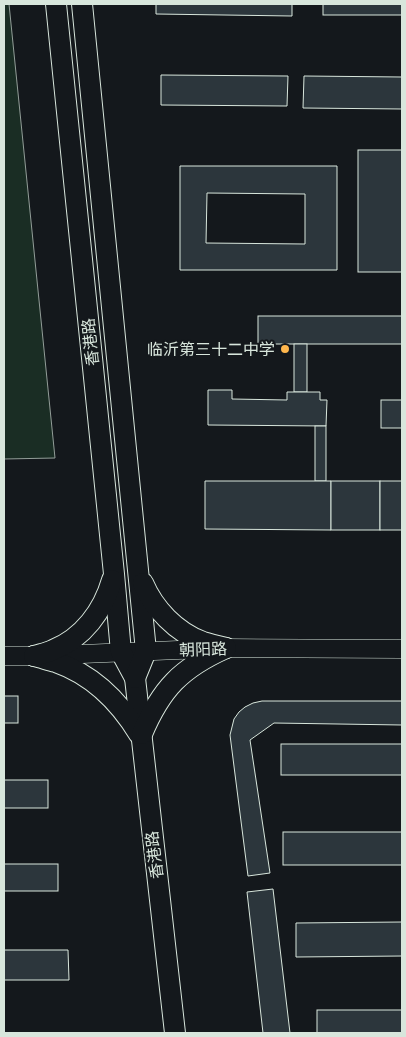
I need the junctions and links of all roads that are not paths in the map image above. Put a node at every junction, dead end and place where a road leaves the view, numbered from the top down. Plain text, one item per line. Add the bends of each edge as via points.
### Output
1 (56, 4) edge
2 (82, 4) edge
3 (138, 571) junction
4 (114, 574) junction
5 (226, 648) junction
6 (402, 649) edge
7 (120, 652) junction
8 (146, 652) junction
9 (4, 656) edge
10 (34, 656) junction
11 (135, 678) junction
12 (141, 736) junction
13 (175, 1033) edge

1 - 4 main road, 香港路
2 - 3 main road, 香港路
3 - 5 main road via 147,594 180,630 202,642
3 - 8 main road, 香港路
4 - 7 main road, 香港路
4 - 10 main road via 99,611 87,627 53,650
5 - 6 street, 朝阳路
5 - 8 street, 朝阳路
5 - 12 main road via 206,656 173,681 160,698
7 - 8 street, 朝阳路
7 - 10 street, 朝阳路
7 - 11 main road, 香港路
8 - 11 main road, 香港路
9 - 10 street, 朝阳路
10 - 12 main road via 56,662 96,684 124,710
11 - 12 main road, 香港路
12 - 13 main road, 香港路

